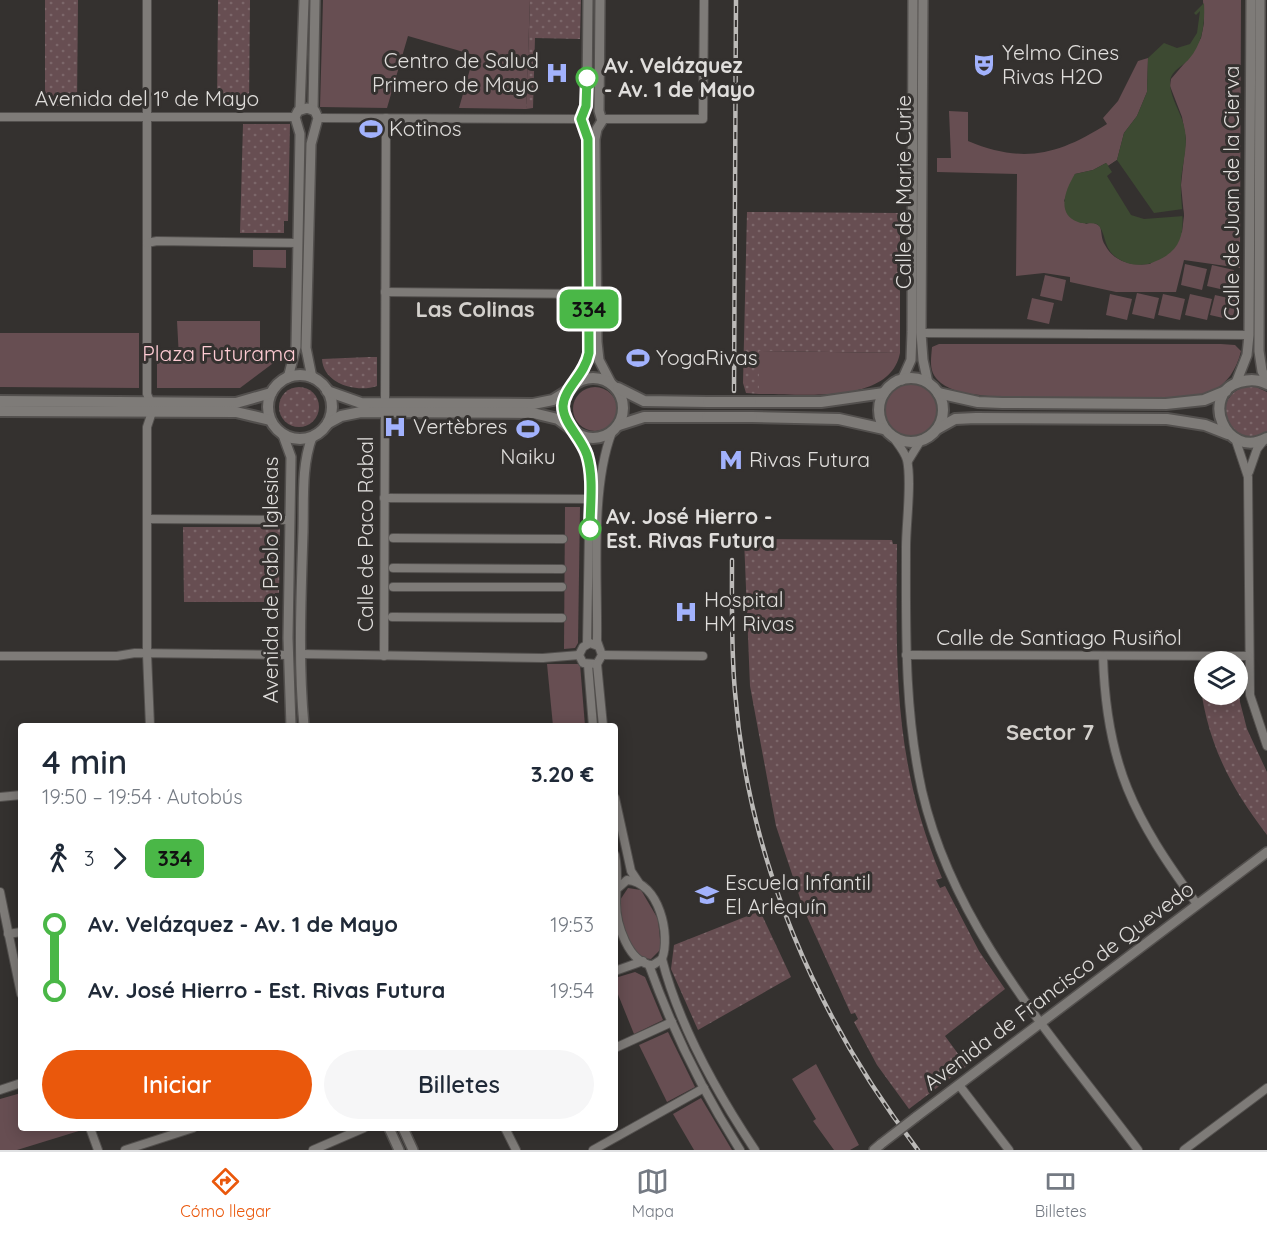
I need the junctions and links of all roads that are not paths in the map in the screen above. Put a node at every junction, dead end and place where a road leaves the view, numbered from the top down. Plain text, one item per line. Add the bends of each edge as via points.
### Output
1 (147, 0) edge
2 (304, 0) edge
3 (315, 0) edge
4 (588, 0) edge
5 (600, 0) edge
6 (704, 0) edge
7 (913, 0) edge
8 (923, 0) edge
9 (1251, 0) edge
10 (1260, 0) edge
11 (298, 113) junction
12 (316, 114) junction
13 (583, 114) junction
14 (601, 115) junction
15 (0, 117) edge
16 (146, 117) junction
17 (386, 118) junction
18 (299, 128) junction
19 (314, 128) junction
20 (586, 129) junction
21 (597, 129) junction
22 (147, 243) junction
23 (298, 243) junction
24 (385, 292) junction
25 (589, 294) junction
26 (921, 333) junction
27 (1259, 335) edge
28 (288, 378) junction
29 (312, 378) junction
30 (902, 380) junction
31 (1267, 382) edge
32 (928, 383) junction
33 (1236, 383) junction
34 (613, 385) junction
35 (573, 386) junction
36 (327, 391) junction
37 (1226, 391) junction
38 (271, 393) junction
39 (884, 393) junction
40 (938, 393) junction
41 (0, 402) edge
42 (152, 407) junction
43 (385, 408) junction
44 (0, 411) edge
45 (270, 420) junction
46 (328, 423) junction
47 (615, 429) junction
48 (884, 429) junction
49 (937, 429) junction
50 (574, 431) junction
51 (283, 435) junction
52 (1232, 436) junction
53 (312, 437) junction
54 (893, 437) junction
55 (1266, 439) edge
56 (921, 441) junction
57 (908, 462) junction
58 (1248, 477) junction
59 (384, 498) junction
60 (590, 499) junction
61 (147, 519) junction
62 (290, 520) junction
63 (393, 538) dead end
64 (562, 539) dead end
65 (393, 568) dead end
66 (562, 568) dead end
67 (393, 587) dead end
68 (562, 587) dead end
69 (392, 617) dead end
70 (562, 618) dead end
71 (587, 644) junction
72 (598, 646) junction
73 (1248, 651) edge
74 (147, 654) junction
75 (301, 654) junction
76 (288, 655) junction
77 (579, 655) junction
78 (602, 655) junction
79 (906, 655) junction
80 (0, 656) edge
81 (384, 656) junction
82 (703, 656) dead end
83 (1103, 656) junction
84 (1194, 656) edge
85 (1248, 656) edge
86 (597, 664) junction
87 (588, 665) junction
88 (150, 723) edge
89 (291, 723) edge
90 (304, 723) edge
91 (593, 723) edge
92 (603, 723) edge
93 (1267, 746) edge
94 (18, 795) edge
95 (0, 797) edge
96 (618, 812) edge
97 (1267, 852) edge
98 (640, 884) junction
99 (618, 891) edge
100 (0, 892) edge
101 (1197, 904) junction
102 (618, 912) edge
103 (18, 932) edge
104 (8, 934) junction
105 (662, 959) junction
106 (646, 963) junction
107 (618, 969) edge
108 (18, 980) edge
109 (672, 1022) junction
110 (1042, 1023) junction
111 (618, 1047) edge
112 (18, 1084) edge
113 (959, 1085) junction
114 (704, 1088) junction
115 (1267, 1088) edge
116 (0, 1090) edge
117 (91, 1131) edge
118 (184, 1131) edge
119 (357, 1131) edge
120 (390, 1131) edge
121 (404, 1131) edge
122 (506, 1131) edge
123 (878, 1147) edge
124 (98, 1150) edge
125 (125, 1150) edge
126 (313, 1150) edge
127 (399, 1150) edge
128 (413, 1150) edge
129 (516, 1150) edge
130 (593, 1150) edge
131 (740, 1150) edge
132 (755, 1150) edge
133 (1009, 1150) edge
134 (1138, 1150) edge
135 (1184, 1150) edge

1 - 16 street
2 - 11 street
3 - 12 street
4 - 13 street
5 - 14 street
6 - 14 street via 703,119
7 - 30 street, Calle de Marie Curie via 912,344 909,368
8 - 26 street, Calle de Marie Curie
9 - 27 street, Calle de Juan de la Cierva
10 - 27 street, Calle de Juan de la Cierva
11 - 12 street
11 - 16 street, Avenida del 1º de Mayo
11 - 18 street
12 - 17 street
12 - 19 street
13 - 14 street via 594,109
13 - 17 street
13 - 20 street
14 - 21 street
15 - 16 street, Avenida del 1º de Mayo
16 - 22 street
17 - 24 street, Calle de Paco Rabal
18 - 19 street
18 - 23 street
19 - 29 street via 306,348
20 - 21 street
20 - 25 street
21 - 34 street via 597,342 599,360
22 - 23 street
22 - 42 street via 147,394
23 - 28 street via 296,347
24 - 25 street
24 - 43 street, Calle de Paco Rabal
25 - 35 street via 589,353
26 - 27 street
26 - 32 street, Calle de Marie Curie
27 - 31 street, Calle de Juan de la Cierva via 1260,360
27 - 33 street, Calle de Juan de la Cierva
28 - 29 main road
28 - 38 main road
29 - 36 main road
30 - 32 main road via 914,378
30 - 39 main road
31 - 33 main road via 1251,379
32 - 40 main road
33 - 37 main road
34 - 35 main road via 594,378
34 - 39 main road, bridge via 644,401 821,402
34 - 47 main road via 624,405
35 - 43 main road via 553,400 533,404
35 - 50 main road via 563,409
36 - 43 main road
36 - 46 main road via 332,407
37 - 40 main road via 1204,400 1166,404 1002,404
37 - 52 main road via 1219,410 1222,425
38 - 42 main road via 236,403
38 - 45 main road
39 - 48 main road via 879,411
40 - 49 main road via 943,413
41 - 42 main road
42 - 44 main road
42 - 45 main road via 236,412
42 - 61 street via 147,427
43 - 46 main road via 341,416
43 - 50 main road via 536,413 558,419
43 - 59 street, Calle de Paco Rabal
45 - 51 main road
46 - 53 main road
47 - 48 main road, bridge via 644,417 839,419
47 - 50 main road via 591,438
47 - 72 street via 600,470
48 - 54 main road
49 - 52 main road via 955,419 976,418 1167,419 1206,425
49 - 56 main road
50 - 60 street via 590,471
51 - 53 main road
51 - 62 street, Avenida de Pablo Iglesias via 291,457
52 - 55 main road via 1248,443
52 - 58 street
53 - 75 street, Avenida de Pablo Iglesias via 305,459
54 - 56 main road
54 - 57 street
55 - 58 street via 1251,462
56 - 57 street
57 - 79 street
58 - 73 street
59 - 60 street
59 - 81 street, Calle de Paco Rabal
60 - 71 street
61 - 62 street
61 - 74 street
62 - 76 street, Avenida de Pablo Iglesias
63 - 64 street
65 - 66 street
67 - 68 street
69 - 70 street
71 - 72 street
71 - 77 street
72 - 78 street
74 - 76 street
74 - 80 street
74 - 88 street
75 - 81 street
75 - 90 street, Avenida de Pablo Iglesias
76 - 89 street, Avenida de Pablo Iglesias
77 - 81 street
77 - 87 street
78 - 82 street
78 - 86 street
79 - 83 street, Calle de Santiago Rusiñol
79 - 110 street via 914,754 940,847 969,914
83 - 84 street, Calle de Santiago Rusiñol
83 - 101 street via 1106,716 1124,782 1141,822
85 - 93 street via 1250,695
86 - 87 street
86 - 92 street
87 - 91 street
94 - 95 street
96 - 98 street via 631,871
97 - 101 street, Avenida de Francisco de Quevedo
98 - 99 street via 627,880
98 - 105 street via 661,917 666,942
100 - 104 street
101 - 110 street, Avenida de Francisco de Quevedo
102 - 106 street via 630,949
103 - 104 street
104 - 108 street
105 - 106 street
105 - 132 street via 697,1047
106 - 107 street
106 - 109 street
109 - 111 street
109 - 114 street
110 - 113 street, Avenida de Francisco de Quevedo
110 - 134 street
112 - 116 street
113 - 123 street, Avenida de Francisco de Quevedo, bridge
113 - 133 street
114 - 130 street
114 - 131 street
115 - 135 street
117 - 124 street
118 - 125 street
119 - 126 street
120 - 127 street
121 - 128 street
122 - 129 street

